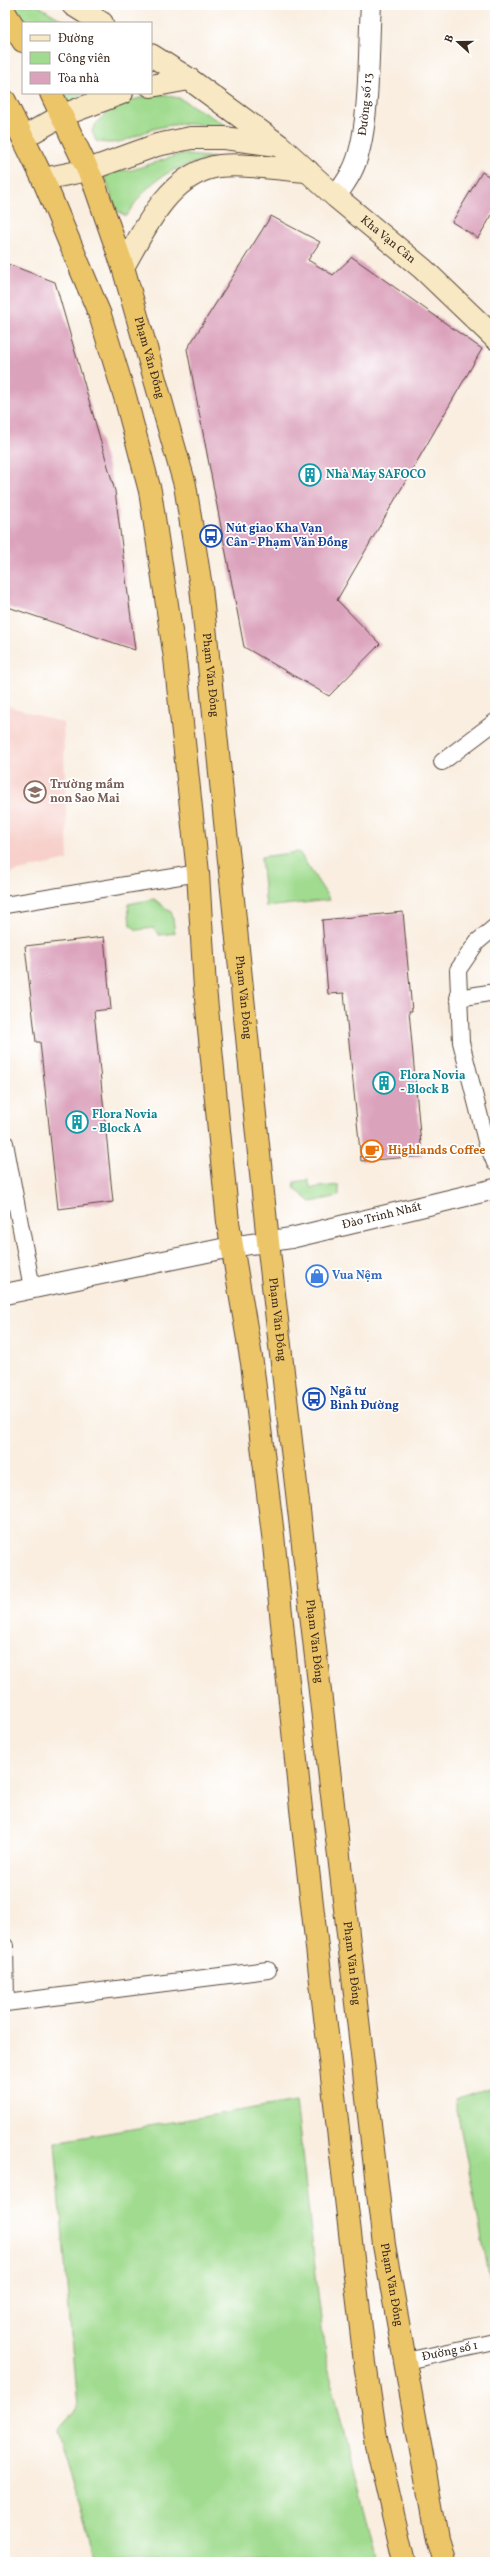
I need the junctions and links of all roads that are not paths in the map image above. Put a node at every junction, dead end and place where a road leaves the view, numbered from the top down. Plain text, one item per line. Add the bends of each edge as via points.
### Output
1 (73, 5) edge
2 (371, 5) edge
3 (5, 13) edge
4 (100, 22) edge
5 (22, 39) edge
6 (152, 56) edge
7 (189, 79) junction
8 (152, 86) edge
9 (52, 94) edge
10 (119, 94) edge
11 (5, 101) edge
12 (63, 115) junction
13 (24, 137) junction
14 (279, 145) junction
15 (88, 170) junction
16 (308, 171) junction
17 (43, 179) junction
18 (336, 197) junction
19 (123, 267) junction
20 (495, 338) edge
21 (495, 722) edge
22 (442, 762) dead end
23 (198, 873) junction
24 (5, 905) edge
25 (495, 927) edge
26 (495, 992) edge
27 (458, 998) junction
28 (5, 1143) edge
29 (495, 1163) edge
30 (495, 1189) edge
31 (268, 1242) junction
32 (231, 1247) junction
33 (32, 1288) junction
34 (5, 1294) edge
35 (5, 1946) edge
36 (268, 1970) dead end
37 (495, 2342) edge
38 (406, 2361) junction
39 (404, 2562) edge
40 (444, 2562) edge

1 - 4 main road
2 - 18 street, Đường số 13 via 360,148 352,171
3 - 5 highway
6 - 7 main road, Kha Vạn Cân
7 - 8 main road
7 - 14 main road, Kha Vạn Cân
9 - 12 highway, Phạm Văn Đồng
10 - 12 main road
11 - 13 highway
12 - 13 main road
12 - 15 highway, Phạm Văn Đồng
13 - 17 highway
14 - 15 main road via 224,138 191,138 157,145
14 - 16 main road, Kha Vạn Cân
15 - 17 main road
15 - 19 highway, Phạm Văn Đồng
16 - 18 main road, Kha Vạn Cân
16 - 19 main road via 225,167 210,168 186,179 157,210
17 - 23 highway via 100,315 150,491 176,658
18 - 20 main road, Kha Vạn Cân via 423,269
19 - 31 highway, Phạm Văn Đồng via 185,485 201,587
21 - 22 street
23 - 24 street
23 - 32 highway via 205,988
25 - 27 street via 477,942 458,970
26 - 27 street
27 - 29 street via 461,1042 486,1141
28 - 33 street
30 - 31 street, Đào Trinh Nhất
31 - 32 street, Đào Trinh Nhất
31 - 38 highway, Phạm Văn Đồng via 384,2246
32 - 33 street
32 - 39 highway via 252,1363 273,1535 300,1809 365,2363 378,2445
33 - 34 street
35 - 36 street via 6,2003
37 - 38 street, Đường số 1
38 - 40 highway, Phạm Văn Đồng

